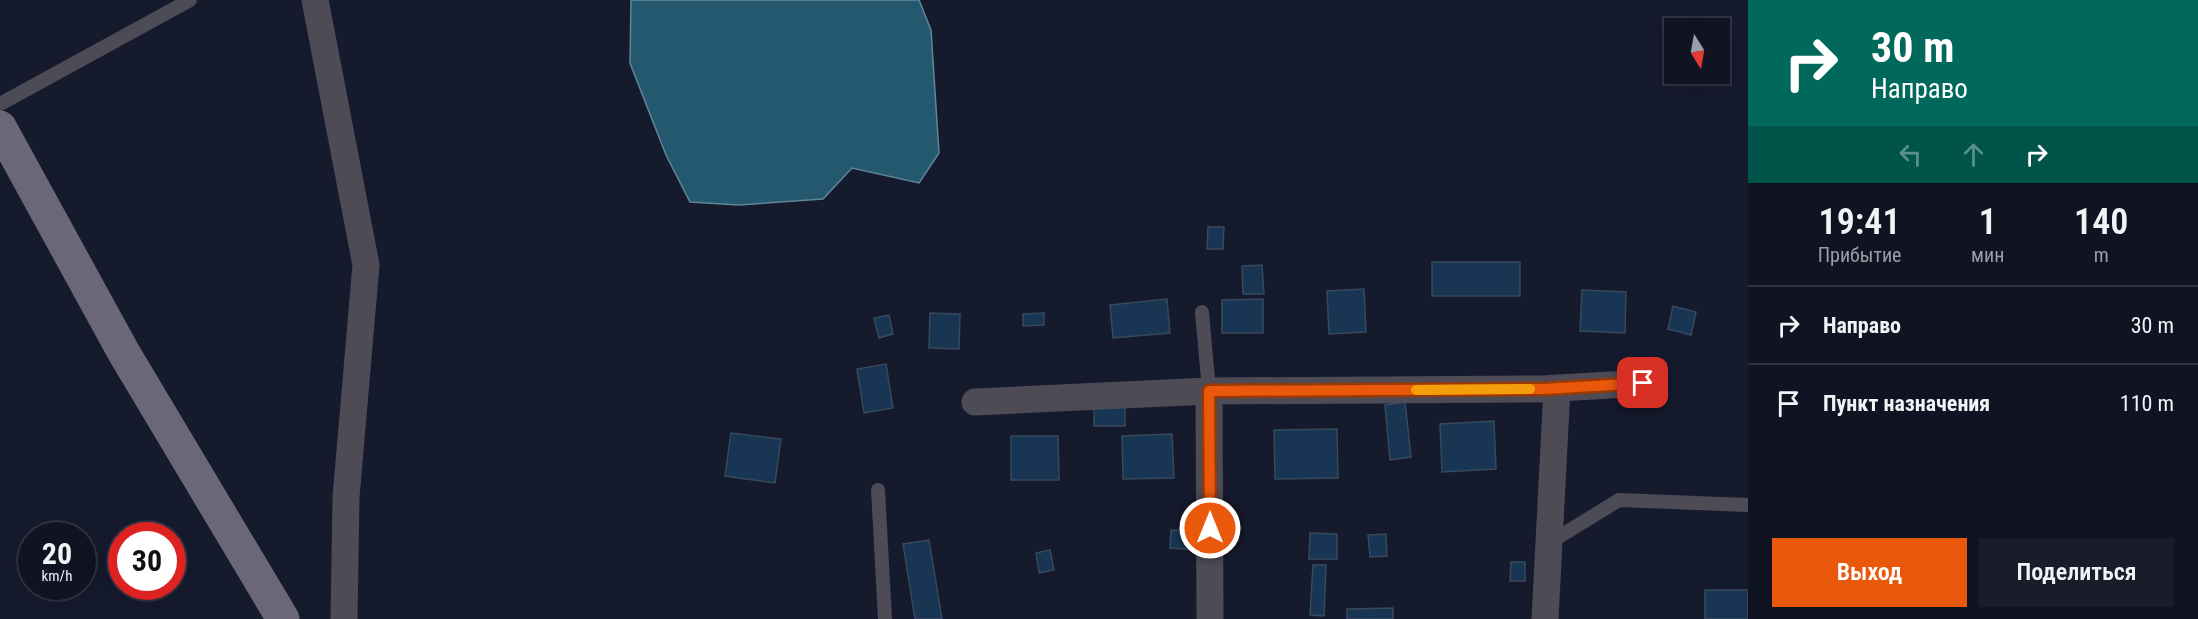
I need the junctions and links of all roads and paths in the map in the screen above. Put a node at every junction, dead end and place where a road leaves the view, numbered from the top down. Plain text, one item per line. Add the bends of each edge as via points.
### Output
1 (190, 0) edge
2 (315, 0) edge
3 (0, 104) edge
4 (0, 127) edge
5 (1202, 312) dead end
6 (1643, 383) dead end
7 (1557, 388) junction
8 (1209, 391) junction
9 (975, 402) dead end
10 (878, 490) dead end
11 (1748, 506) edge
12 (1549, 543) junction
13 (283, 619) edge
14 (344, 619) edge
15 (885, 619) edge
16 (1210, 619) edge
17 (1545, 619) edge

1 - 3 lane
2 - 14 street via 366,265 346,497
4 - 13 street via 124,353
5 - 8 lane
6 - 7 street
7 - 8 street
7 - 12 street
8 - 9 street
8 - 16 street
10 - 15 lane
11 - 12 lane via 1619,500
12 - 17 street

